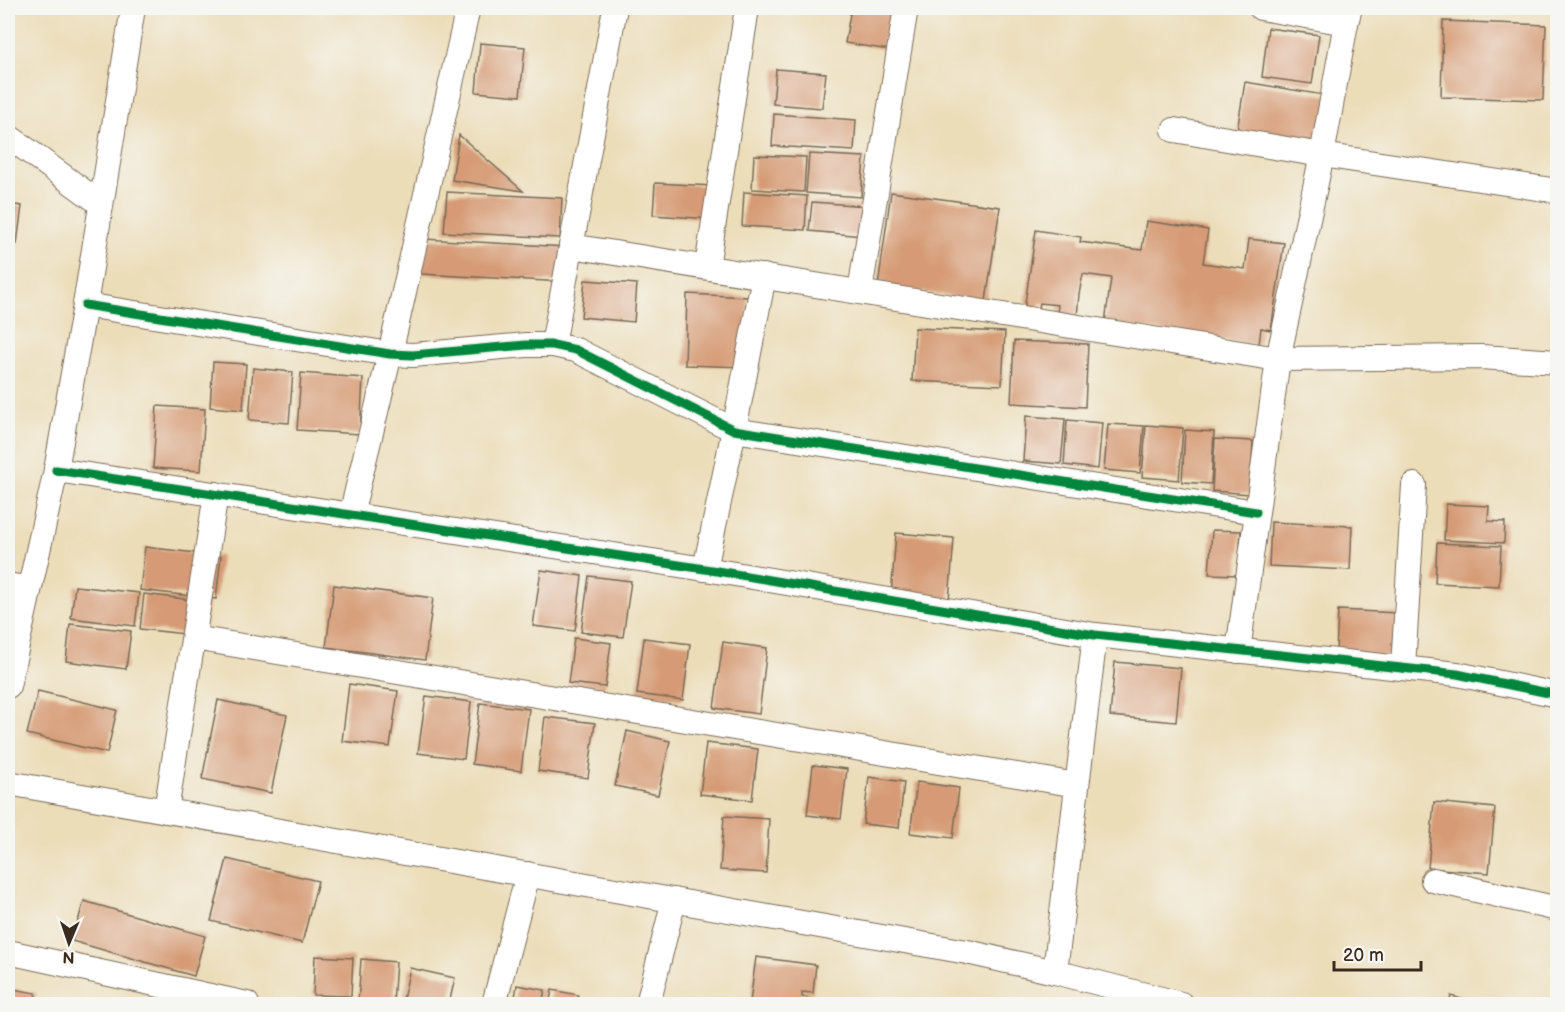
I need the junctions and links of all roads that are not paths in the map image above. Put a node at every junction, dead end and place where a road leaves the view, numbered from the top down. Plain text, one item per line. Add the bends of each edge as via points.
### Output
1 (134, 8) edge
2 (468, 8) edge
3 (615, 8) edge
4 (747, 8) edge
5 (906, 8) edge
6 (1261, 8) edge
7 (1348, 15) edge
8 (1174, 130) dead end
9 (8, 136) edge
10 (1322, 155) junction
11 (1557, 191) edge
12 (101, 204) junction
13 (571, 246) junction
14 (707, 267) junction
15 (764, 276) junction
16 (860, 291) junction
17 (85, 305) junction
18 (553, 345) junction
19 (390, 354) junction
20 (1278, 358) junction
21 (1557, 362) edge
22 (734, 430) junction
23 (56, 470) junction
24 (1414, 485) dead end
25 (216, 494) junction
26 (1256, 512) junction
27 (351, 515) junction
28 (705, 569) junction
29 (18, 587) edge
30 (1095, 635) junction
31 (194, 638) junction
32 (1238, 651) junction
33 (1403, 668) junction
34 (8, 686) edge
35 (1557, 695) edge
36 (8, 783) edge
37 (1077, 785) junction
38 (165, 811) junction
39 (528, 874) junction
40 (1433, 879) dead end
41 (674, 900) junction
42 (1557, 909) edge
43 (8, 952) edge
44 (1055, 972) junction
45 (1177, 1004) edge
46 (247, 1005) edge
47 (494, 1005) edge
48 (648, 1005) edge

1 - 12 street
2 - 19 street
3 - 13 street
4 - 14 street
5 - 16 street
6 - 7 street
7 - 10 street
8 - 10 street
9 - 12 street
10 - 11 street
10 - 20 street
12 - 17 street
13 - 14 street
13 - 18 street
14 - 15 street
15 - 16 street
15 - 22 street
16 - 20 street
17 - 19 street
17 - 23 street
18 - 19 street
18 - 22 street via 576,350
19 - 27 street
20 - 21 street via 1481,357
20 - 26 street
22 - 26 street
22 - 28 street
23 - 25 street
23 - 29 street
24 - 33 street
25 - 27 street
25 - 31 street
26 - 32 street
27 - 28 street
28 - 30 street
29 - 34 street
30 - 32 street
30 - 37 street
31 - 37 street
31 - 38 street
32 - 33 street
33 - 35 street via 1457,674
36 - 38 street
37 - 44 street
38 - 39 street
39 - 41 street
39 - 47 street
40 - 42 street
41 - 44 street via 967,952
41 - 48 street
43 - 46 street
44 - 45 street

